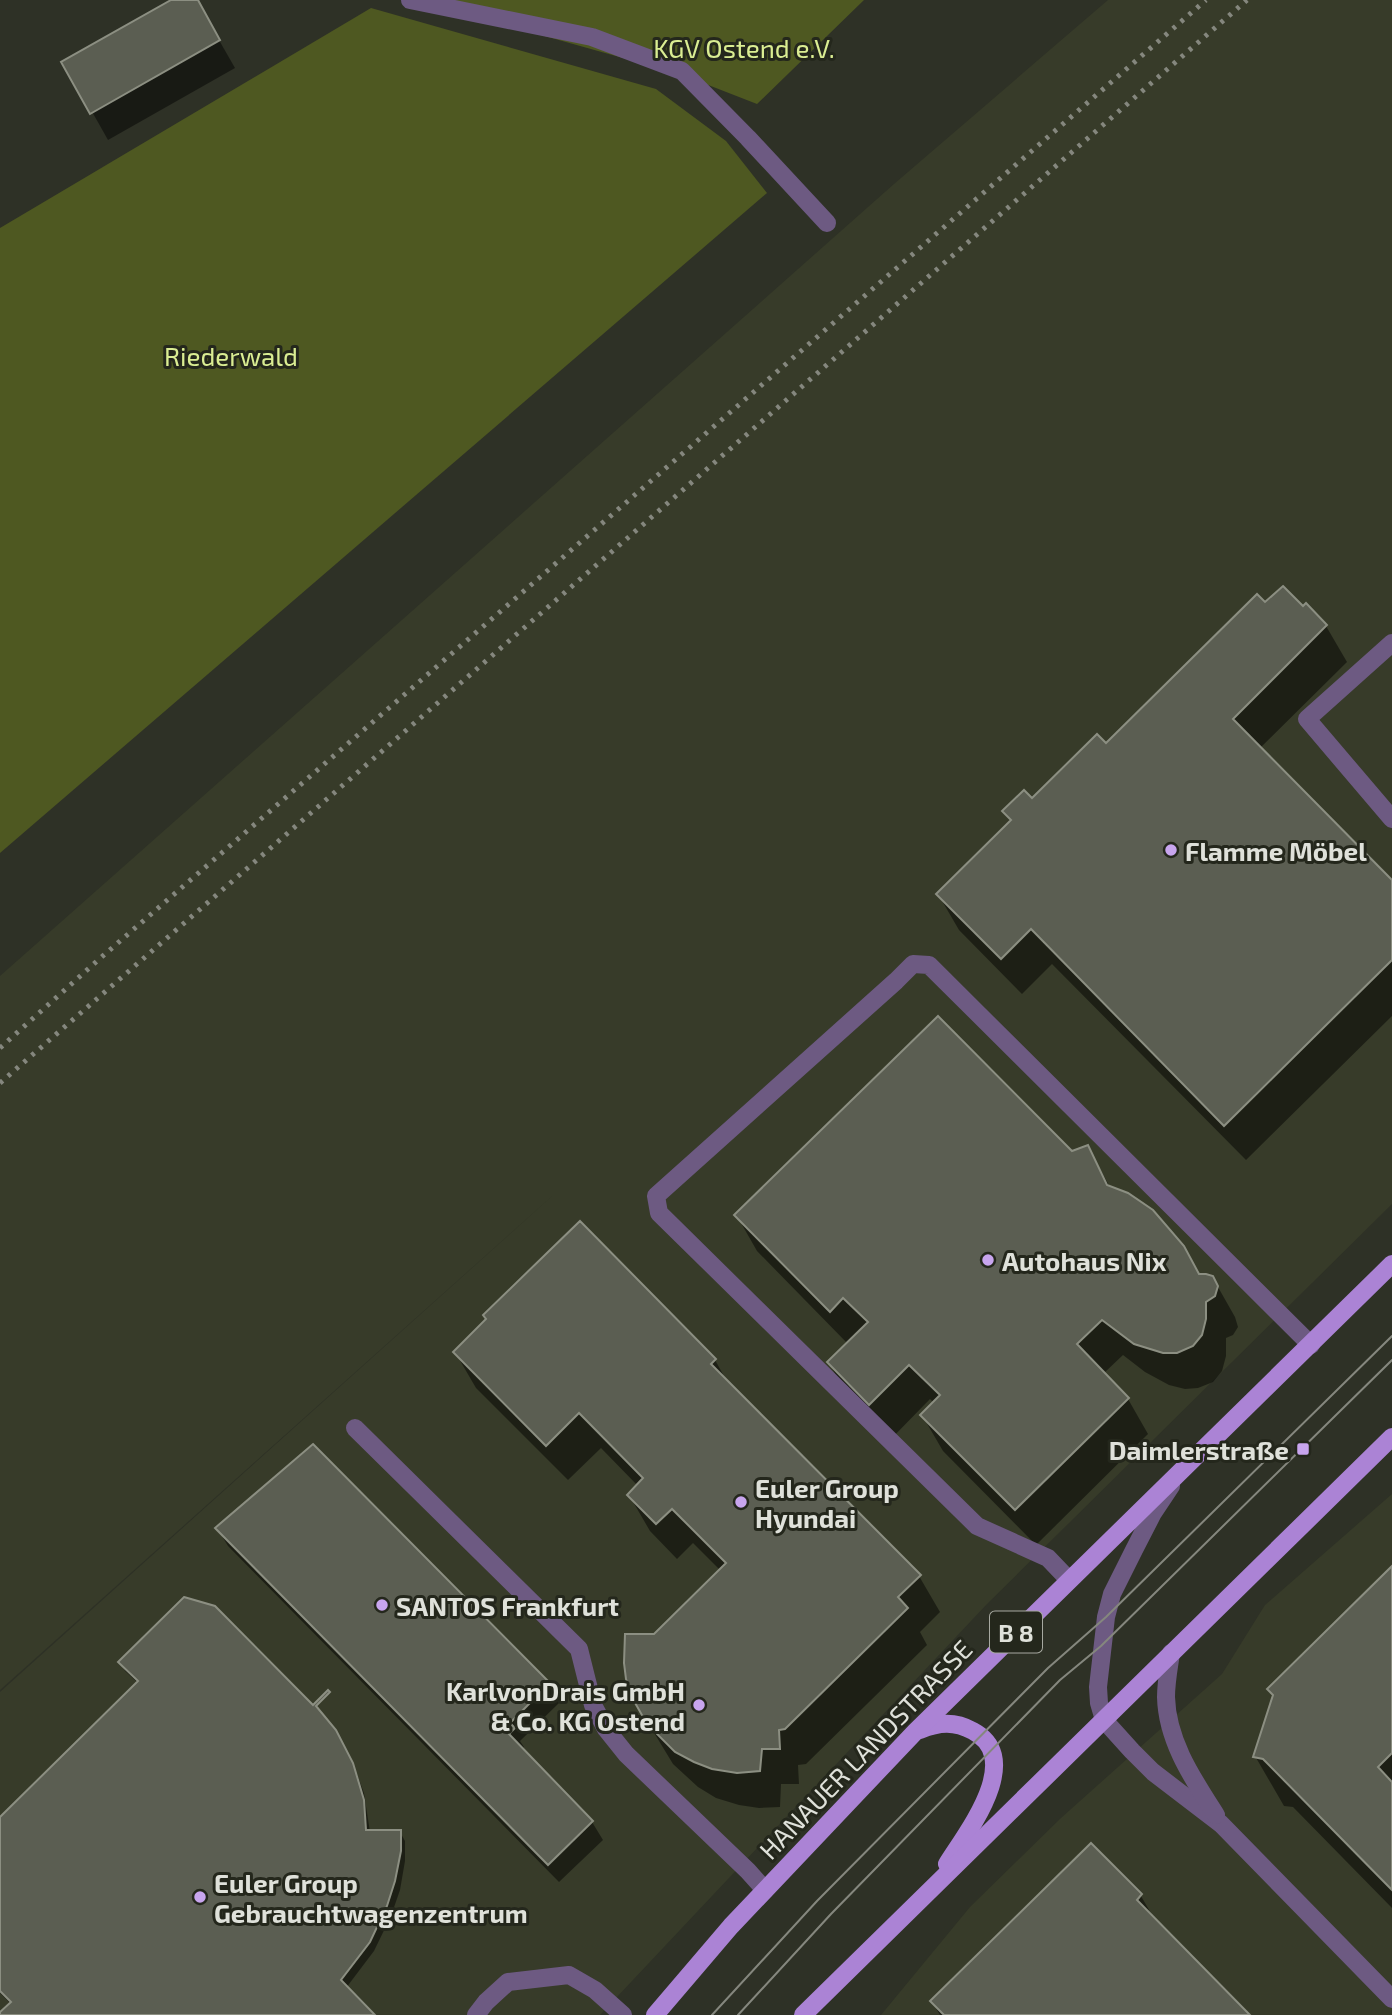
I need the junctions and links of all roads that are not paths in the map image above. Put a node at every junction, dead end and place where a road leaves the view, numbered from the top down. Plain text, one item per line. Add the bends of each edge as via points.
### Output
1 (410, 0) edge
2 (827, 223) dead end
3 (1392, 643) edge
4 (1392, 819) edge
5 (1392, 1264) edge
6 (1311, 1345) junction
7 (355, 1427) dead end
8 (1392, 1437) edge
9 (1180, 1471) junction
10 (1069, 1580) junction
11 (1171, 1653) junction
12 (1104, 1720) junction
13 (915, 1732) junction
14 (1221, 1824) junction
15 (932, 1888) junction
16 (765, 1890) junction
17 (1392, 1999) edge
18 (476, 2015) edge
19 (623, 2015) edge
20 (655, 2015) edge
21 (803, 2015) edge

1 - 2 street via 592,37 682,71
3 - 4 street via 1307,719
5 - 6 main road, HANAUER LANDSTRASSE / B 8
6 - 9 main road, HANAUER LANDSTRASSE / B 8
6 - 10 street via 929,965 913,964 656,1196 659,1213 977,1526 1048,1558
7 - 16 street via 579,1649 593,1705 606,1729
8 - 11 main road
9 - 10 main road, HANAUER LANDSTRASSE / B 8
9 - 12 street via 1112,1594 1099,1676
10 - 13 main road, HANAUER LANDSTRASSE / B 8
11 - 12 main road
11 - 14 street via 1168,1717 1178,1751
12 - 14 street via 1153,1772
12 - 15 main road
13 - 15 main road via 934,1724 962,1724 982,1735 993,1750 990,1788
13 - 16 main road, HANAUER LANDSTRASSE / B 8
14 - 17 street
15 - 21 main road
16 - 20 main road, HANAUER LANDSTRASSE / B 8
18 - 19 street via 508,1982 569,1975

